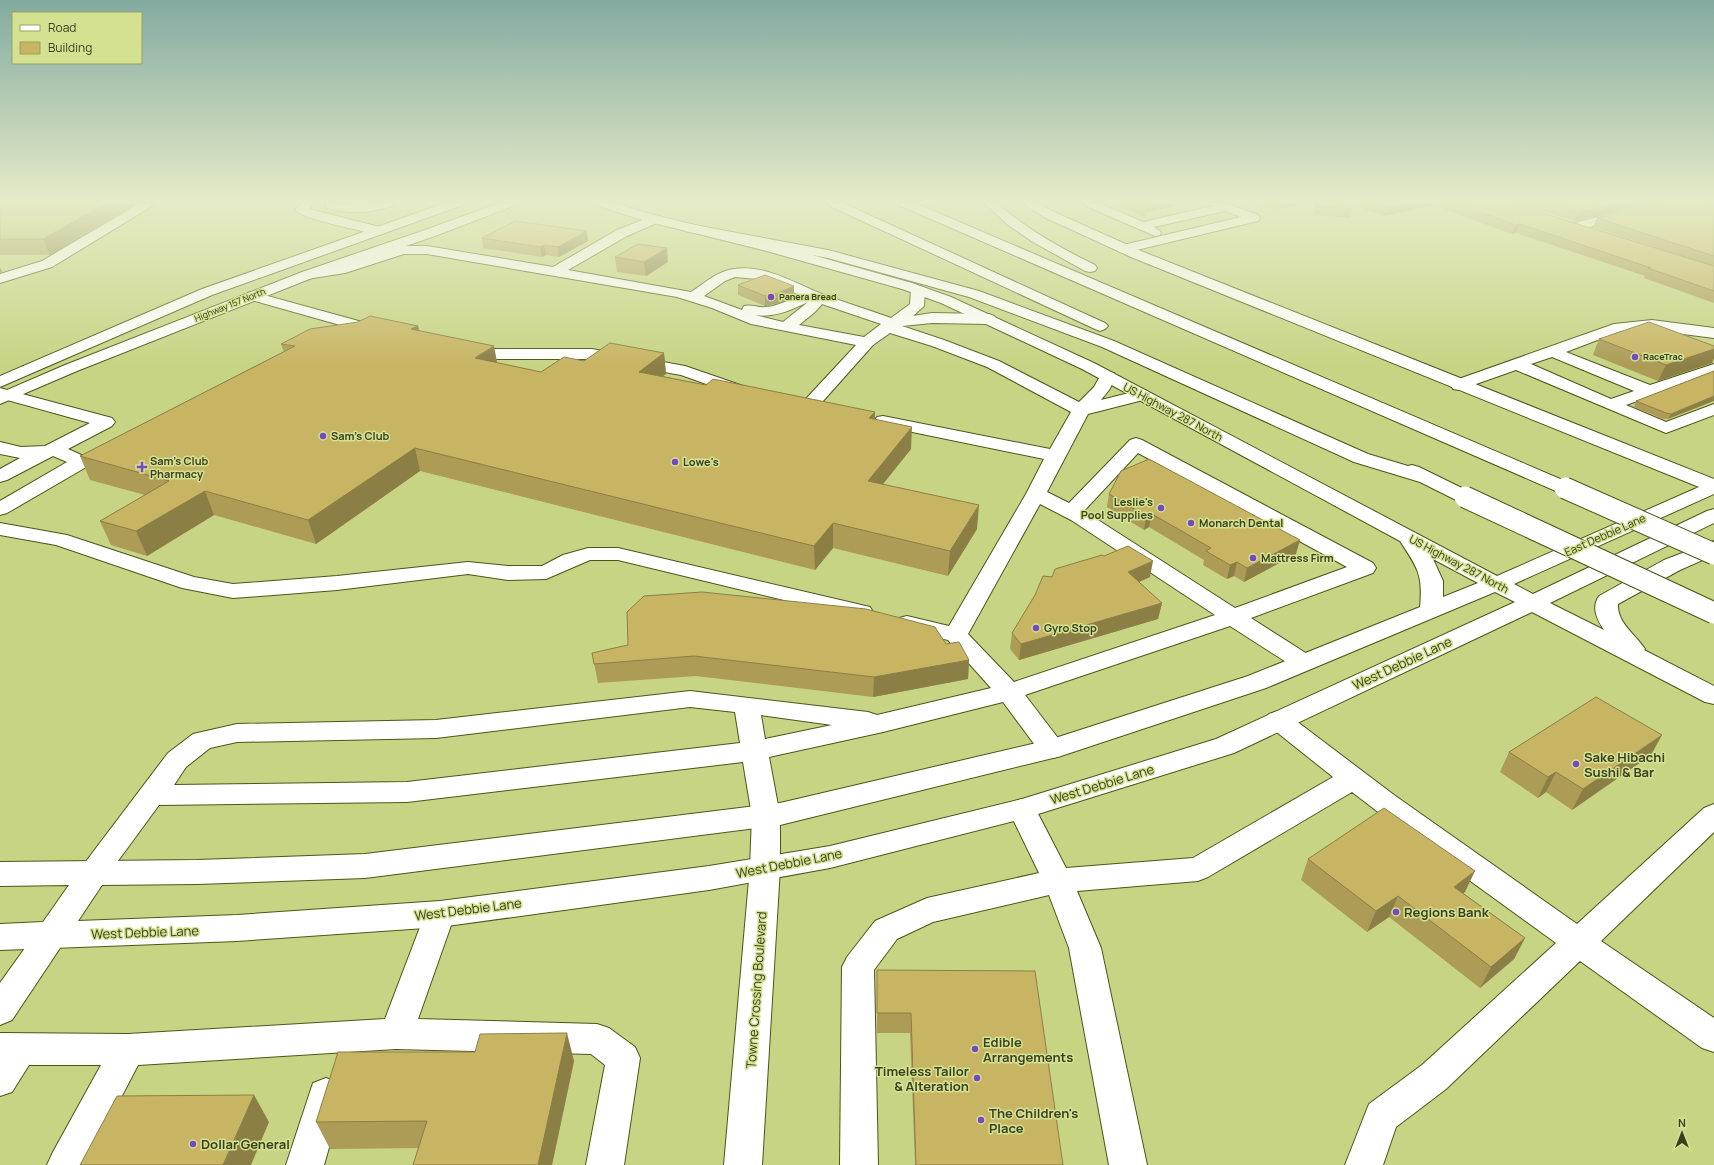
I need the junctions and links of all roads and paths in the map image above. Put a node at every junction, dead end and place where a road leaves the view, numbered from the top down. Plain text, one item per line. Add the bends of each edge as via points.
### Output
1 (59, 257) edge
2 (301, 257) edge
3 (308, 257) edge
4 (335, 257) edge
5 (359, 257) edge
6 (379, 257) edge
7 (470, 257) edge
8 (580, 257) edge
9 (804, 257) edge
10 (840, 257) edge
11 (951, 257) edge
12 (1031, 257) edge
13 (1069, 257) edge
14 (1145, 257) edge
15 (555, 272) junction
16 (307, 275) junction
17 (0, 279) edge
18 (918, 290) junction
19 (698, 294) junction
20 (253, 296) junction
21 (816, 297) junction
22 (144, 319) junction
23 (988, 319) junction
24 (890, 325) junction
25 (786, 327) junction
26 (1714, 333) edge
27 (396, 334) edge
28 (867, 342) junction
29 (451, 345) edge
30 (1551, 351) junction
31 (1516, 364) junction
32 (0, 368) edge
33 (1714, 369) edge
34 (1108, 377) junction
35 (1459, 385) junction
36 (1649, 391) junction
37 (2, 392) edge
38 (753, 395) edge
39 (1142, 395) junction
40 (1355, 397) junction
41 (1611, 405) junction
42 (810, 406) edge
43 (1714, 409) edge
44 (1081, 410) junction
45 (869, 418) edge
46 (0, 448) edge
47 (53, 449) junction
48 (1055, 456) junction
49 (0, 476) edge
50 (1426, 478) junction
51 (1714, 486) edge
52 (1036, 494) junction
53 (0, 509) edge
54 (1072, 512) junction
55 (1714, 515) edge
56 (0, 529) edge
57 (1407, 536) junction
58 (1714, 547) edge
59 (1714, 554) edge
60 (1496, 584) junction
61 (1534, 602) junction
62 (1431, 610) junction
63 (1714, 613) edge
64 (1233, 617) junction
65 (956, 635) junction
66 (1640, 657) junction
67 (1303, 662) junction
68 (1009, 692) junction
69 (1714, 696) edge
70 (746, 705) junction
71 (1278, 720) junction
72 (883, 723) junction
73 (1052, 749) junction
74 (755, 751) junction
75 (1352, 779) junction
76 (151, 795) junction
77 (1022, 808) junction
78 (1714, 815) edge
79 (766, 816) junction
80 (765, 868) junction
81 (94, 872) junction
82 (0, 874) edge
83 (1058, 881) junction
84 (440, 914) junction
85 (51, 936) junction
86 (0, 937) edge
87 (1578, 942) junction
88 (0, 1010) edge
89 (396, 1034) junction
90 (343, 1037) junction
91 (1714, 1037) edge
92 (10, 1049) edge
93 (128, 1050) junction
94 (0, 1080) edge
95 (66, 1165) edge
96 (305, 1165) edge
97 (605, 1165) edge
98 (743, 1165) edge
99 (859, 1165) edge
100 (1128, 1165) edge
101 (1364, 1165) edge

1 - 17 main road via 48,264
2 - 22 main road, Highway 157 North
3 - 20 main road via 253,282 244,294
4 - 16 main road via 325,261
5 - 16 main road, Highway 157 North
6 - 16 main road via 340,270
7 - 15 main road
8 - 15 main road
9 - 18 main road, US Highway 287 North
10 - 50 main road via 981,297 1037,316 1108,344 1361,458
11 - 50 main road
12 - 40 main road
13 - 40 main road via 1291,363
14 - 35 main road
15 - 19 main road
16 - 20 main road, Highway 157 North
18 - 23 main road, US Highway 287 North
18 - 24 main road via 917,306
19 - 21 main road via 760,312 775,311
19 - 21 main road via 724,276 737,272 760,275
19 - 25 main road via 756,321
20 - 27 main road
20 - 37 main road, Highway 157 North via 71,368
21 - 24 main road
21 - 25 main road via 810,309
22 - 32 main road
22 - 37 main road, Highway 157 North
23 - 24 main road via 932,318
23 - 34 main road, US Highway 287 North
24 - 28 main road
24 - 44 main road via 992,364
25 - 28 main road
26 - 30 main road via 1652,325 1619,327
28 - 42 main road
29 - 38 main road via 495,354 592,354 685,371
30 - 31 main road
30 - 36 main road
31 - 35 main road
31 - 41 main road
33 - 36 main road
34 - 39 main road, US Highway 287 North
34 - 44 main road via 1101,390
35 - 51 main road
36 - 41 main road
37 - 47 main road via 106,422
39 - 44 main road
39 - 57 main road, US Highway 287 North
40 - 59 main road, bridge
41 - 43 main road via 1666,428
44 - 48 main road
45 - 48 main road
46 - 47 main road via 21,453
47 - 49 main road
47 - 53 main road via 81,462
48 - 52 main road
50 - 63 main road, bridge
51 - 60 main road, East Debbie Lane
52 - 54 main road
52 - 65 main road
54 - 64 main road
54 - 64 main road via 1136,444 1365,568
55 - 61 main road
56 - 65 main road via 60,539 190,583 233,591 337,583 468,568 508,573 546,572 588,554 618,554
57 - 60 main road, US Highway 287 North
57 - 62 main road via 1429,573 1433,588
58 - 66 main road via 1672,565 1607,601 1606,612 1613,626
60 - 61 main road, US Highway 287 North
60 - 62 main road
61 - 66 main road, US Highway 287 North
61 - 71 main road, West Debbie Lane
62 - 67 main road
64 - 67 main road
64 - 68 main road
65 - 68 main road
66 - 69 main road, US Highway 287 North
67 - 73 main road via 1257,682
68 - 72 main road
68 - 73 main road
70 - 72 main road
70 - 74 main road, Towne Crossing Boulevard
70 - 76 main road via 690,699 436,728 237,733 202,740 177,760
71 - 75 main road
71 - 77 main road, West Debbie Lane via 1225,746
72 - 74 main road
73 - 79 main road
74 - 76 main road via 407,792
74 - 79 main road, Towne Crossing Boulevard
75 - 83 main road via 1198,869
75 - 87 main road
76 - 81 main road
77 - 80 main road, West Debbie Lane via 830,856
77 - 83 main road
78 - 87 main road
79 - 80 main road, Towne Crossing Boulevard
79 - 81 main road via 364,866 197,872
80 - 84 main road, West Debbie Lane via 709,878
80 - 98 main road, Towne Crossing Boulevard
81 - 82 main road
81 - 85 main road
83 - 99 main road via 927,911 886,930 858,967
83 - 100 main road via 1085,948
84 - 85 main road, West Debbie Lane via 237,928
84 - 89 main road
85 - 86 main road, West Debbie Lane
85 - 88 main road
87 - 91 main road
87 - 101 main road via 1434,1077 1382,1116
89 - 90 main road
89 - 97 main road via 596,1039 623,1058
90 - 93 main road
90 - 96 main road
92 - 93 main road
92 - 94 main road
93 - 95 main road

